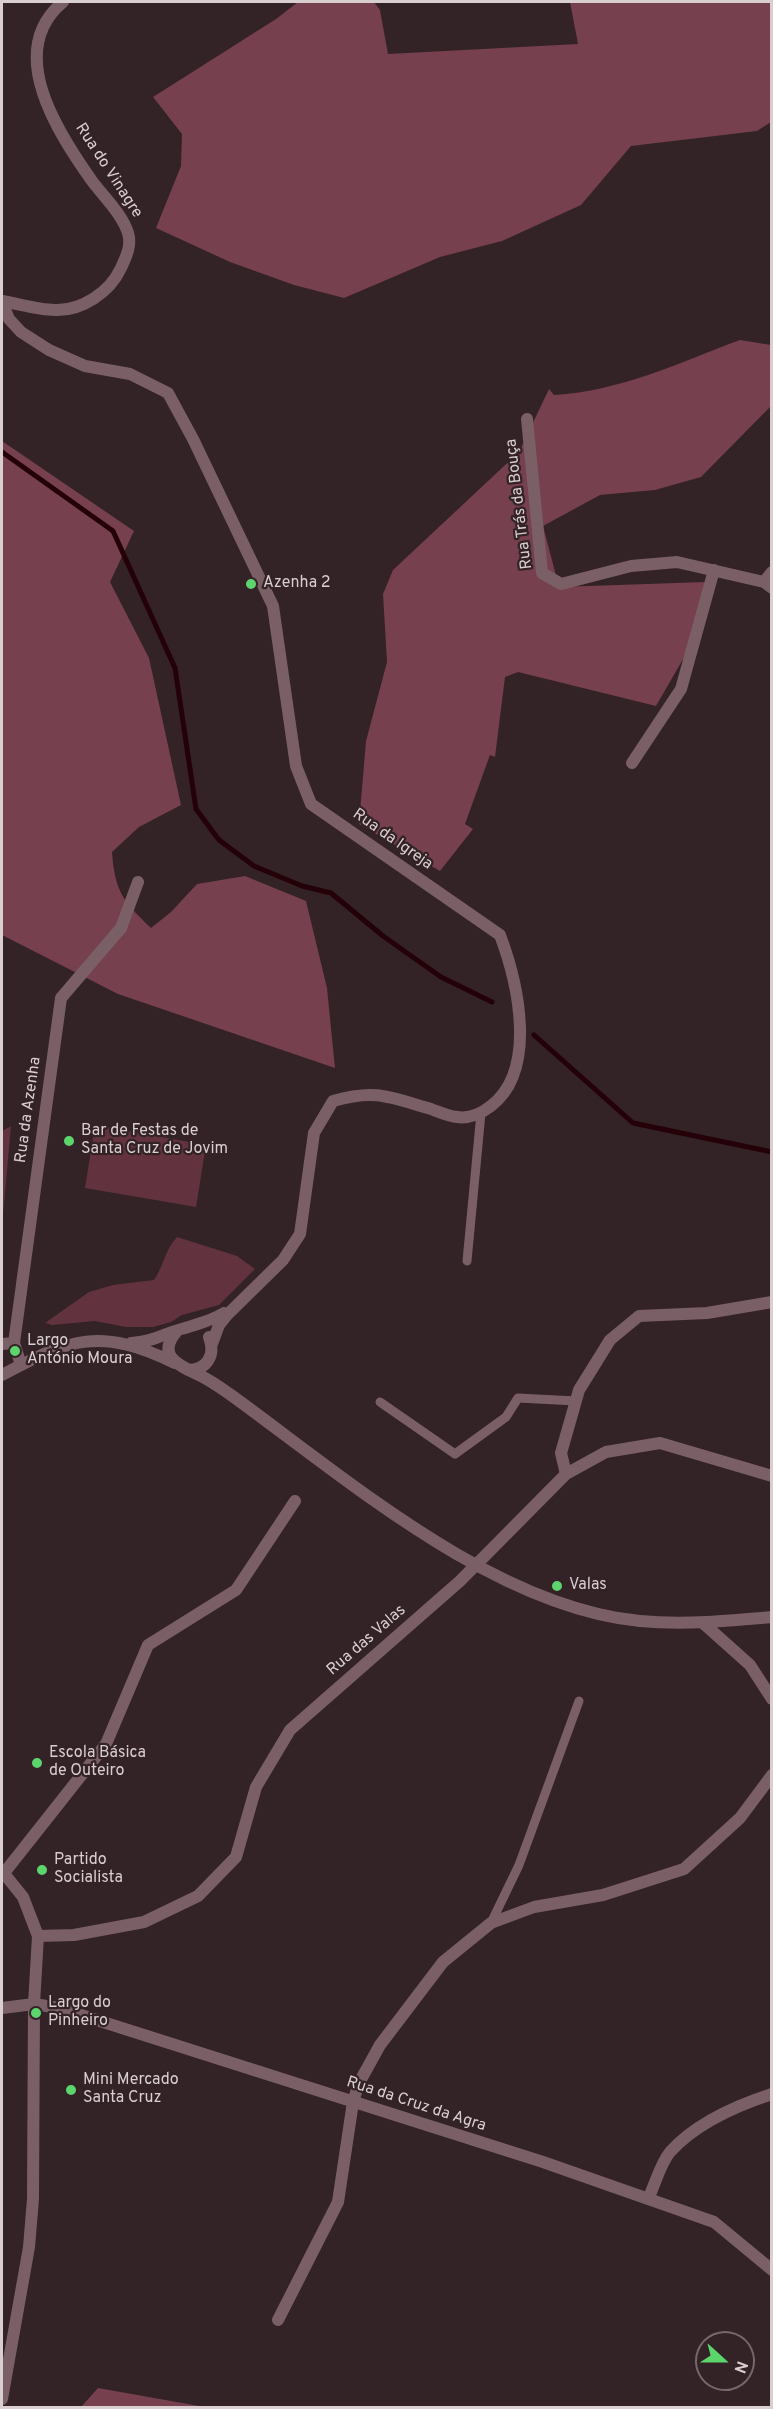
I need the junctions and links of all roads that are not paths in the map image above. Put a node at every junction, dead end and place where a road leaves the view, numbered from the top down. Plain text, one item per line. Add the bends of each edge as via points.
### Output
1 (63, 2) edge
2 (2, 301) edge
3 (527, 419) dead end
4 (714, 570) junction
5 (769, 581) edge
6 (632, 763) dead end
7 (138, 882) dead end
8 (482, 1113) junction
9 (467, 1260) dead end
10 (771, 1302) edge
11 (237, 1303) junction
12 (191, 1327) junction
13 (177, 1331) junction
14 (8, 1344) edge
15 (124, 1344) junction
16 (212, 1344) junction
17 (210, 1358) junction
18 (175, 1363) junction
19 (21, 1365) junction
20 (187, 1370) junction
21 (2, 1375) edge
22 (231, 1395) junction
23 (576, 1401) junction
24 (380, 1402) dead end
25 (566, 1474) junction
26 (771, 1476) edge
27 (295, 1501) dead end
28 (476, 1564) junction
29 (771, 1617) edge
30 (704, 1623) junction
31 (771, 1698) edge
32 (579, 1701) dead end
33 (771, 1775) edge
34 (3, 1872) edge
35 (491, 1923) junction
36 (39, 1936) junction
37 (34, 2004) junction
38 (2, 2008) edge
39 (771, 2094) edge
40 (353, 2102) junction
41 (648, 2199) junction
42 (771, 2270) edge
43 (278, 2320) dead end
44 (2, 2399) edge

1 - 2 street, Rua do Vinagre via 41,31 35,59 37,75 62,130 118,215 130,244 117,276 96,298 81,305 56,310
2 - 8 street, Rua da Igreja via 9,319 21,332 49,350 85,366 130,374 168,393 273,606 296,766 311,804 500,935 520,1011 518,1063 504,1097
3 - 4 street, Rua Trás da Bouça via 542,573 561,584 631,566 677,562
4 - 5 street, Rua Trás da Bouça
4 - 6 street via 681,689
7 - 14 street, Rua da Azenha via 121,928 61,998
8 - 9 lane
8 - 11 street via 458,1118 383,1095 359,1094 333,1101 314,1133 300,1234 283,1260
10 - 23 street via 707,1313 639,1317 610,1340
11 - 12 street via 215,1319
11 - 16 street via 219,1325
12 - 13 street
12 - 16 street via 204,1331
13 - 15 street via 154,1340
13 - 18 street via 169,1350
14 - 19 street, Rua da Azenha
15 - 18 street
15 - 19 street via 73,1343
16 - 17 street
17 - 20 street via 201,1368
17 - 22 street via 213,1378
18 - 20 street
19 - 21 street
20 - 22 street
22 - 28 street via 412,1526
23 - 24 lane via 518,1398 506,1417 455,1454
23 - 25 street via 561,1454
25 - 26 street, Rua das Valas via 606,1452 660,1443
25 - 28 street, Rua das Valas
27 - 34 street via 236,1590 148,1645 106,1744
28 - 30 street via 516,1586 568,1606 639,1621
28 - 36 street, Rua das Valas via 290,1730 256,1787 236,1857 198,1896 144,1922 75,1935
29 - 30 street
30 - 31 street via 750,1665
32 - 35 lane via 519,1865
33 - 35 street via 740,1818 684,1869 603,1895 534,1907
34 - 36 street via 23,1897
35 - 40 street via 443,1962 380,2045
36 - 37 street
37 - 38 street, Rua da Cruz da Agra
37 - 40 street, Rua da Cruz da Agra
37 - 44 street via 29,2247
39 - 41 street via 703,2123 669,2153
40 - 41 street, Rua da Cruz da Agra
40 - 43 street via 338,2202
41 - 42 street, Rua da Cruz da Agra via 714,2222

